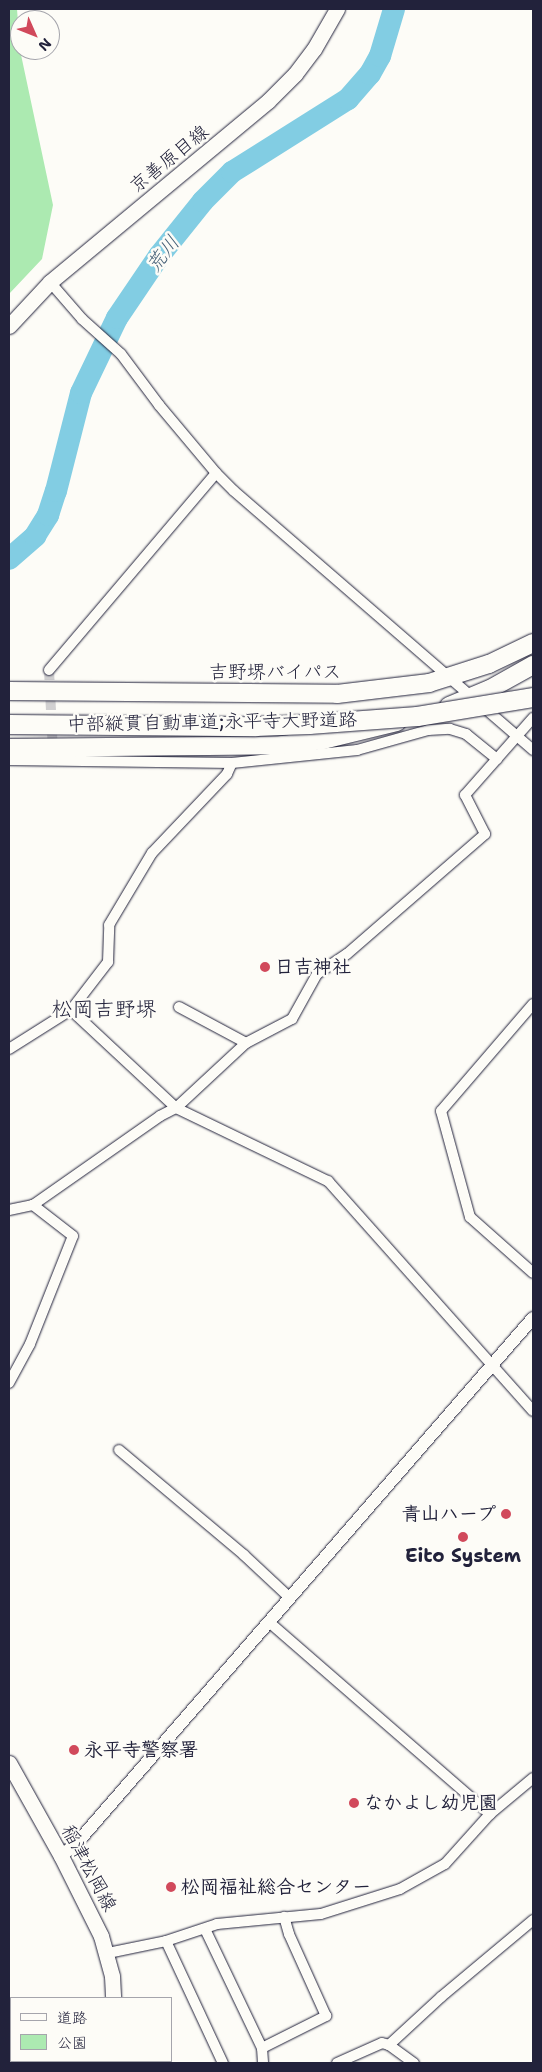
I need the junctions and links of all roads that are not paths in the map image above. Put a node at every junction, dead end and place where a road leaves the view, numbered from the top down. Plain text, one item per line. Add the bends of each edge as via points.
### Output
1 (337, 9) edge
2 (50, 282) junction
3 (9, 326) edge
4 (216, 474) junction
5 (533, 644) edge
6 (533, 665) edge
7 (49, 670) tunnel mouth
8 (451, 677) junction
9 (9, 691) edge
10 (473, 697) junction
11 (533, 697) edge
12 (533, 718) edge
13 (9, 724) edge
14 (517, 736) junction
15 (9, 748) edge
16 (533, 750) edge
17 (496, 759) junction
18 (9, 760) edge
19 (232, 763) junction
20 (533, 1004) edge
21 (179, 1007) dead end
22 (71, 1010) junction
23 (246, 1044) junction
24 (9, 1049) edge
25 (176, 1108) junction
26 (33, 1205) junction
27 (9, 1210) edge
28 (533, 1273) edge
29 (533, 1318) edge
30 (493, 1364) junction
31 (9, 1382) edge
32 (533, 1411) edge
33 (119, 1450) dead end
34 (290, 1598) junction
35 (269, 1622) junction
36 (9, 1763) edge
37 (533, 1778) edge
38 (490, 1814) junction
39 (61, 1856) junction
40 (284, 1917) junction
41 (533, 1920) edge
42 (205, 1929) junction
43 (166, 1941) junction
44 (108, 1954) junction
45 (113, 1997) edge
46 (389, 2045) junction
47 (262, 2048) junction
48 (223, 2063) edge
49 (263, 2063) edge
50 (337, 2063) edge
51 (414, 2063) edge

1 - 2 main road, 京善原目線 via 314,49 268,102
2 - 3 main road, 京善原目線
2 - 4 street via 82,319 121,354
4 - 7 street
4 - 8 street
5 - 8 highway, 吉野堺バイパス
6 - 10 highway
8 - 9 highway, 吉野堺バイパス via 407,687 316,695
8 - 10 street
10 - 14 street
10 - 15 highway via 358,733 282,746
11 - 13 highway, 中部縦貫自動車道;永平寺大野道路, bridge via 417,716 309,724
12 - 14 street
14 - 16 street
14 - 17 street
17 - 19 street via 466,734 450,729 428,730 357,750
17 - 23 street via 465,795 485,834 347,954 317,974 292,1019
18 - 19 street via 53,755
19 - 22 street via 227,774 152,853 109,925 108,962
20 - 28 street via 441,1111 470,1216
21 - 23 street
22 - 24 street
22 - 25 street
23 - 25 street
25 - 26 street
25 - 30 street via 328,1181
26 - 27 street
26 - 31 street via 73,1236 30,1344
29 - 30 street
30 - 32 street
30 - 34 street
33 - 34 street
34 - 35 street
35 - 38 street
35 - 39 street via 76,1844
36 - 39 main road, 稲津松岡線
37 - 38 street
38 - 40 street via 445,1864 400,1889 321,1914
39 - 44 main road, 稲津松岡線
40 - 42 street via 217,1924
40 - 47 street via 288,1934 326,2016
41 - 46 street
42 - 43 street
42 - 47 street
43 - 44 street
43 - 48 street
44 - 45 main road, 稲津松岡線
46 - 50 street via 382,2044
46 - 51 street
47 - 49 street

